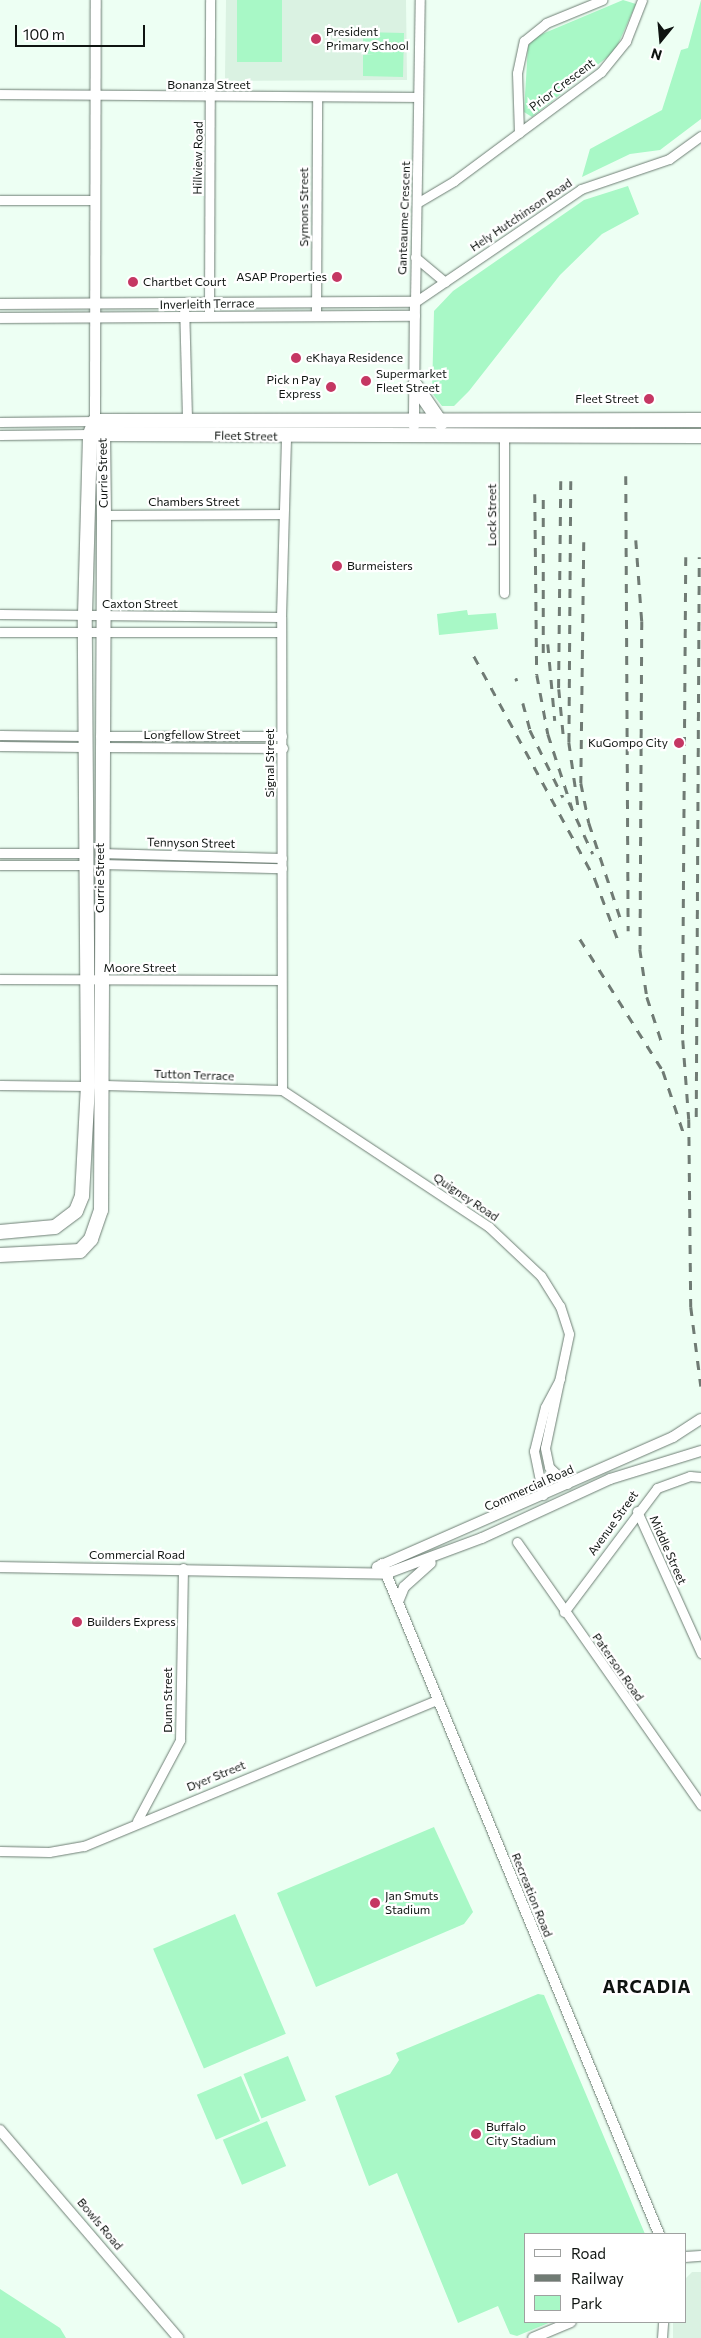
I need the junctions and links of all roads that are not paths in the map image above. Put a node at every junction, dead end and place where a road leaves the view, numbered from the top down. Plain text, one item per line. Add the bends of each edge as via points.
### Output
1 (96, 0) edge
2 (210, 0) edge
3 (420, 0) edge
4 (602, 0) edge
5 (642, 0) edge
6 (0, 94) edge
7 (94, 97) junction
8 (418, 97) junction
9 (211, 98) junction
10 (317, 98) junction
11 (519, 133) junction
12 (701, 136) edge
13 (0, 200) edge
14 (94, 200) junction
15 (417, 203) junction
16 (415, 257) junction
17 (445, 282) junction
18 (209, 302) junction
19 (316, 302) junction
20 (414, 302) junction
21 (184, 303) junction
22 (0, 304) edge
23 (95, 304) junction
24 (209, 316) junction
25 (316, 316) junction
26 (415, 316) junction
27 (184, 317) junction
28 (0, 318) edge
29 (95, 318) junction
30 (415, 385) junction
31 (701, 420) edge
32 (187, 421) junction
33 (660, 421) junction
34 (0, 422) edge
35 (347, 422) junction
36 (444, 423) junction
37 (414, 429) junction
38 (96, 430) junction
39 (0, 436) edge
40 (286, 436) junction
41 (347, 436) junction
42 (660, 436) junction
43 (701, 436) edge
44 (504, 437) junction
45 (283, 514) junction
46 (104, 515) junction
47 (504, 592) dead end
48 (0, 614) edge
49 (85, 615) junction
50 (102, 616) junction
51 (281, 617) junction
52 (0, 632) edge
53 (281, 632) junction
54 (85, 633) junction
55 (101, 633) junction
56 (0, 735) edge
57 (282, 736) junction
58 (84, 742) junction
59 (100, 742) junction
60 (0, 746) edge
61 (283, 748) junction
62 (0, 853) edge
63 (282, 858) junction
64 (84, 859) junction
65 (100, 859) junction
66 (0, 865) edge
67 (282, 868) junction
68 (0, 979) edge
69 (94, 980) junction
70 (279, 980) junction
71 (0, 1085) edge
72 (105, 1085) junction
73 (88, 1086) junction
74 (282, 1090) junction
75 (0, 1232) edge
76 (0, 1255) edge
77 (564, 1373) junction
78 (701, 1419) edge
79 (701, 1451) edge
80 (701, 1476) edge
81 (566, 1484) junction
82 (543, 1495) junction
83 (638, 1511) junction
84 (517, 1542) dead end
85 (442, 1555) junction
86 (0, 1567) edge
87 (183, 1568) junction
88 (384, 1569) junction
89 (398, 1602) junction
90 (564, 1612) junction
91 (701, 1653) edge
92 (437, 1700) junction
93 (701, 1805) edge
94 (136, 1821) junction
95 (0, 1852) edge
96 (0, 2130) edge
97 (659, 2233) edge
98 (701, 2256) edge
99 (686, 2257) edge
100 (569, 2323) edge
101 (662, 2323) edge
102 (178, 2338) edge
103 (532, 2338) edge
104 (662, 2338) edge

1 - 7 street, Currie Street
2 - 9 street, Hillview Road
3 - 8 street, Ganteaume Crescent
4 - 11 street, Prior Crescent via 546,23 524,41 517,73
5 - 11 street, Prior Crescent via 617,56
6 - 7 street, Bonanza Street
7 - 9 street, Bonanza Street
7 - 14 street, Currie Street
8 - 10 street, Bonanza Street
8 - 15 street, Ganteaume Crescent
9 - 10 street, Bonanza Street
9 - 18 street, Hillview Road
10 - 19 street, Symons Street
11 - 15 street, Prior Crescent
12 - 17 street, Hely Hutchinson Road via 669,159 582,189
13 - 14 street
14 - 23 street, Currie Street
15 - 16 street, Ganteaume Crescent
16 - 17 street
16 - 20 street, Ganteaume Crescent
17 - 20 street, Hely Hutchinson Road
18 - 19 street, Inverleith Terrace
18 - 21 street, Inverleith Terrace
18 - 24 street, Hillview Road
19 - 20 street, Inverleith Terrace
19 - 25 street, Symons Street
20 - 26 street, Ganteaume Crescent
21 - 23 street, Inverleith Terrace
21 - 27 street
22 - 23 street, Inverleith Terrace
23 - 29 street, Currie Street
24 - 25 street, Inverleith Terrace
24 - 27 street, Inverleith Terrace
25 - 26 street, Inverleith Terrace
26 - 30 street, Ganteaume Crescent
27 - 29 street, Inverleith Terrace
27 - 32 street
28 - 29 street, Inverleith Terrace
29 - 38 street, Currie Street
30 - 36 main road
30 - 37 street, Ganteaume Crescent
31 - 33 main road, Fleet Street
32 - 35 main road, Fleet Street
32 - 38 main road, Fleet Street
33 - 36 main road, Fleet Street
33 - 42 main road
34 - 38 street, Fleet Street
35 - 37 main road, Fleet Street
35 - 41 main road
36 - 37 main road, Fleet Street
37 - 41 main road, Fleet Street
37 - 44 main road, Fleet Street via 434,436
38 - 39 street, Fleet Street
38 - 40 main road, Fleet Street
38 - 46 main road, Currie Street
38 - 49 main road, Currie Street
40 - 41 main road, Fleet Street
40 - 45 street, Signal Street
42 - 43 main road, Fleet Street
42 - 44 main road, Fleet Street
44 - 47 street, Lock Street
45 - 46 street, Chambers Street
45 - 51 street, Signal Street
46 - 50 main road, Currie Street
48 - 49 street, Caxton Street
49 - 50 street, Caxton Street
49 - 54 main road, Currie Street
50 - 51 street, Caxton Street
50 - 55 main road, Currie Street
51 - 53 street, Signal Street
52 - 54 street
53 - 55 street
53 - 57 street, Signal Street
54 - 55 street
54 - 58 main road, Currie Street
55 - 59 main road, Currie Street
56 - 58 street
57 - 59 street, Longfellow Street
57 - 61 street, Signal Street
58 - 60 street
58 - 64 main road, Currie Street
59 - 61 street, Longfellow Street
59 - 65 main road, Currie Street
61 - 63 street, Signal Street
62 - 64 street
63 - 65 street, Tennyson Street
63 - 67 street, Signal Street
64 - 66 street
64 - 69 main road, Currie Street
65 - 67 street, Tennyson Street
65 - 69 main road, Currie Street
67 - 70 street, Signal Street
68 - 69 street, Moore Street
69 - 70 street, Moore Street
69 - 72 main road, Currie Street
69 - 73 main road, Currie Street
70 - 74 street, Signal Street
71 - 73 street
72 - 74 street, Tutton Terrace
72 - 76 main road, Currie Street via 101,1210 91,1239 80,1251 61,1255
73 - 75 main road, Currie Street via 82,1196 76,1211 55,1227
74 - 77 street, Quigney Road via 518,1250 560,1306 569,1334
77 - 81 street, Quigney Road via 545,1460 554,1475
77 - 82 street, Quigney Road via 545,1407 534,1451
78 - 81 street, Commercial Road via 673,1437
79 - 85 street, Commercial Road via 610,1479
80 - 83 street, Avenue Street via 690,1476 656,1488
81 - 82 street, Commercial Road
82 - 88 street, Commercial Road
83 - 90 street, Avenue Street
83 - 91 street, Middle Street
84 - 90 street, Paterson Road
85 - 88 street, Commercial Road
85 - 89 street via 408,1581
86 - 87 street, Commercial Road
87 - 88 street, Commercial Road via 363,1573
87 - 94 street, Dunn Street via 180,1740
88 - 89 street, Recreation Road
89 - 92 street, Recreation Road
90 - 93 street, Paterson Road
92 - 94 street, Dyer Street
92 - 97 street, Recreation Road
94 - 95 street, Dyer Street via 84,1846 49,1852
96 - 102 street, Bowls Road
98 - 99 street
100 - 103 street
101 - 104 street

